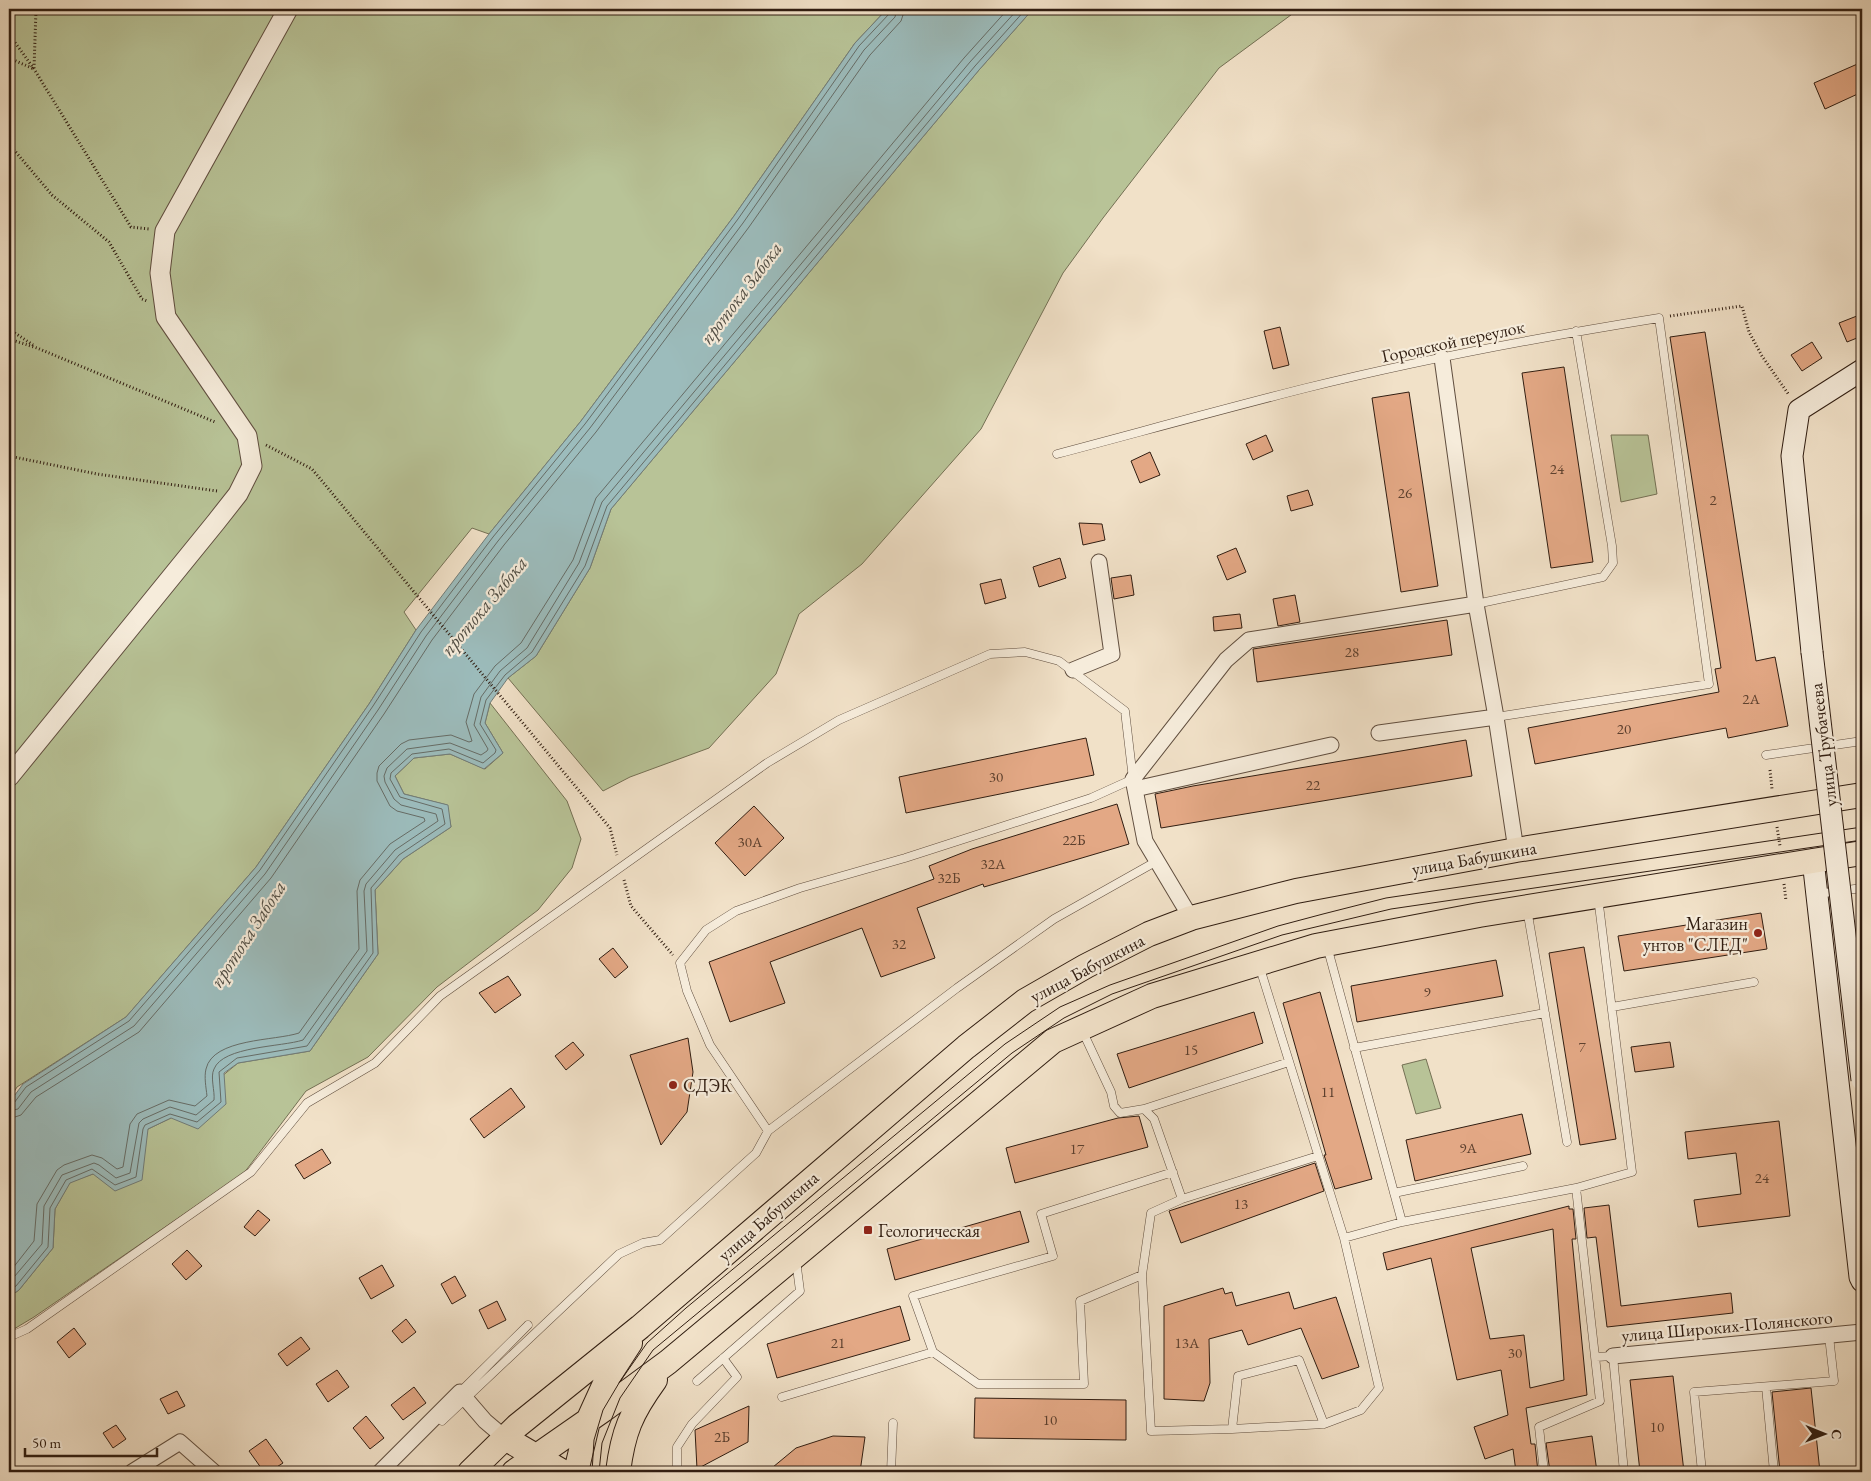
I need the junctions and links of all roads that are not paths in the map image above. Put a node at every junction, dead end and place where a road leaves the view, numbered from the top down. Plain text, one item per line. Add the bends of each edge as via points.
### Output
1 (288, 9) edge
2 (1576, 332) junction
3 (1442, 358) junction
4 (1862, 370) edge
5 (1058, 454) dead end
6 (1100, 562) dead end
7 (1476, 604) junction
8 (1073, 670) junction
9 (1496, 717) junction
10 (1379, 733) dead end
11 (1862, 742) edge
12 (1330, 745) dead end
13 (1766, 755) dead end
14 (9, 777) edge
15 (1134, 784) junction
16 (1862, 795) edge
17 (1516, 850) junction
18 (1862, 853) edge
19 (1813, 860) junction
20 (1157, 861) junction
21 (1862, 888) edge
22 (1817, 894) junction
23 (1598, 896) junction
24 (1526, 907) junction
25 (1191, 918) junction
26 (1326, 944) junction
27 (1258, 964) junction
28 (1754, 982) dead end
29 (1612, 1007) junction
30 (1545, 1013) junction
31 (1081, 1029) junction
32 (1354, 1048) junction
33 (1289, 1062) junction
34 (1862, 1080) edge
35 (1144, 1109) junction
36 (768, 1130) junction
37 (1567, 1142) dead end
38 (1318, 1156) junction
39 (1523, 1166) dead end
40 (1173, 1172) junction
41 (1576, 1188) junction
42 (1394, 1193) junction
43 (1182, 1199) junction
44 (1402, 1222) junction
45 (1344, 1238) junction
46 (796, 1256) junction
47 (1142, 1275) junction
48 (1862, 1281) edge
49 (640, 1327) junction
50 (1862, 1332) edge
51 (1829, 1336) junction
52 (9, 1337) edge
53 (933, 1352) junction
54 (1613, 1356) junction
55 (1596, 1357) junction
56 (724, 1358) junction
57 (668, 1362) junction
58 (697, 1381) dead end
59 (1766, 1387) junction
60 (460, 1392) junction
61 (782, 1397) dead end
62 (588, 1422) junction
63 (893, 1423) dead end
64 (1324, 1424) junction
65 (1232, 1429) junction
66 (505, 1438) junction
67 (536, 1458) junction
68 (132, 1472) edge
69 (214, 1472) edge
70 (381, 1472) edge
71 (386, 1472) edge
72 (470, 1472) edge
73 (514, 1472) edge
74 (563, 1472) edge
75 (576, 1472) edge
76 (618, 1472) edge
77 (677, 1472) edge
78 (891, 1472) edge
79 (1544, 1472) edge
80 (1624, 1472) edge
81 (1702, 1472) edge
82 (1774, 1472) edge

1 - 14 street via 165,231 160,273 166,317 248,436 252,466 238,494
2 - 3 lane, Городской переулок
2 - 7 lane via 1613,563 1603,577
2 - 9 lane, Городской переулок via 1659,318 1709,684
3 - 5 lane, Городской переулок via 1307,388
3 - 7 street
4 - 34 main road, улица Трубачеева, bridge via 1799,410 1792,456
6 - 8 street via 1112,654
7 - 9 street
7 - 15 street via 1249,640 1226,660
8 - 15 lane via 1125,711
8 - 52 lane via 1059,661 1025,652 990,654 848,716 767,763 440,996 375,1063 307,1104 251,1172 27,1328
9 - 10 street
9 - 17 street
11 - 13 lane
12 - 15 street
15 - 20 street via 1145,841
15 - 36 lane via 905,858 800,888 736,911 706,930 680,963 686,991 710,1045
16 - 17 main road, улица Бабушкина
17 - 25 main road, улица Бабушкина via 1296,891
18 - 19 main road
19 - 22 main road
19 - 23 main road
20 - 25 street
20 - 36 lane via 1054,919 956,988
21 - 22 lane
22 - 48 main road
23 - 24 main road
23 - 29 lane
24 - 26 main road
24 - 30 lane
25 - 49 main road, улица Бабушкина via 1149,934 1025,1001 966,1047
26 - 27 main road
26 - 32 lane
27 - 31 main road via 1152,996
27 - 33 lane
28 - 29 lane
29 - 41 lane via 1632,1172
30 - 32 lane
30 - 37 lane
31 - 35 lane via 1114,1106 1120,1113
31 - 46 main road via 1053,1042
32 - 42 lane
33 - 35 lane
33 - 38 lane
35 - 40 lane via 1154,1119
36 - 71 lane via 756,1153 660,1240 643,1243 619,1254
38 - 43 lane
38 - 45 lane
39 - 42 lane
40 - 43 lane
40 - 53 lane via 1041,1214 1053,1256 912,1296
41 - 44 lane
41 - 55 lane
42 - 44 lane
43 - 47 lane via 1151,1213
44 - 45 lane
45 - 64 lane via 1378,1388 1361,1410
46 - 56 lane via 800,1291
46 - 57 main road
47 - 53 lane via 1080,1301 1084,1384 978,1384
47 - 65 lane via 1151,1430
49 - 62 main road via 608,1377
49 - 66 main road, улица Бабушкина
50 - 51 street, улица Широких-Полянского
51 - 54 street, улица Широких-Полянского
51 - 59 lane via 1834,1381
53 - 61 lane
54 - 55 lane, улица Широких-Полянского
54 - 80 lane
55 - 79 lane via 1600,1401 1539,1426
56 - 58 lane
56 - 77 lane via 737,1377 692,1424 676,1447
57 - 62 main road
57 - 76 main road via 629,1421
59 - 81 lane via 1694,1392
59 - 82 lane
60 - 66 street via 485,1422
60 - 70 street
60 - 70 lane via 528,1325
62 - 67 main road
62 - 75 main road
63 - 78 lane
64 - 65 lane
64 - 65 lane via 1300,1360 1238,1376
66 - 67 main road
66 - 72 main road, улица Бабушкина
67 - 73 main road
67 - 74 main road
68 - 69 street via 180,1442

